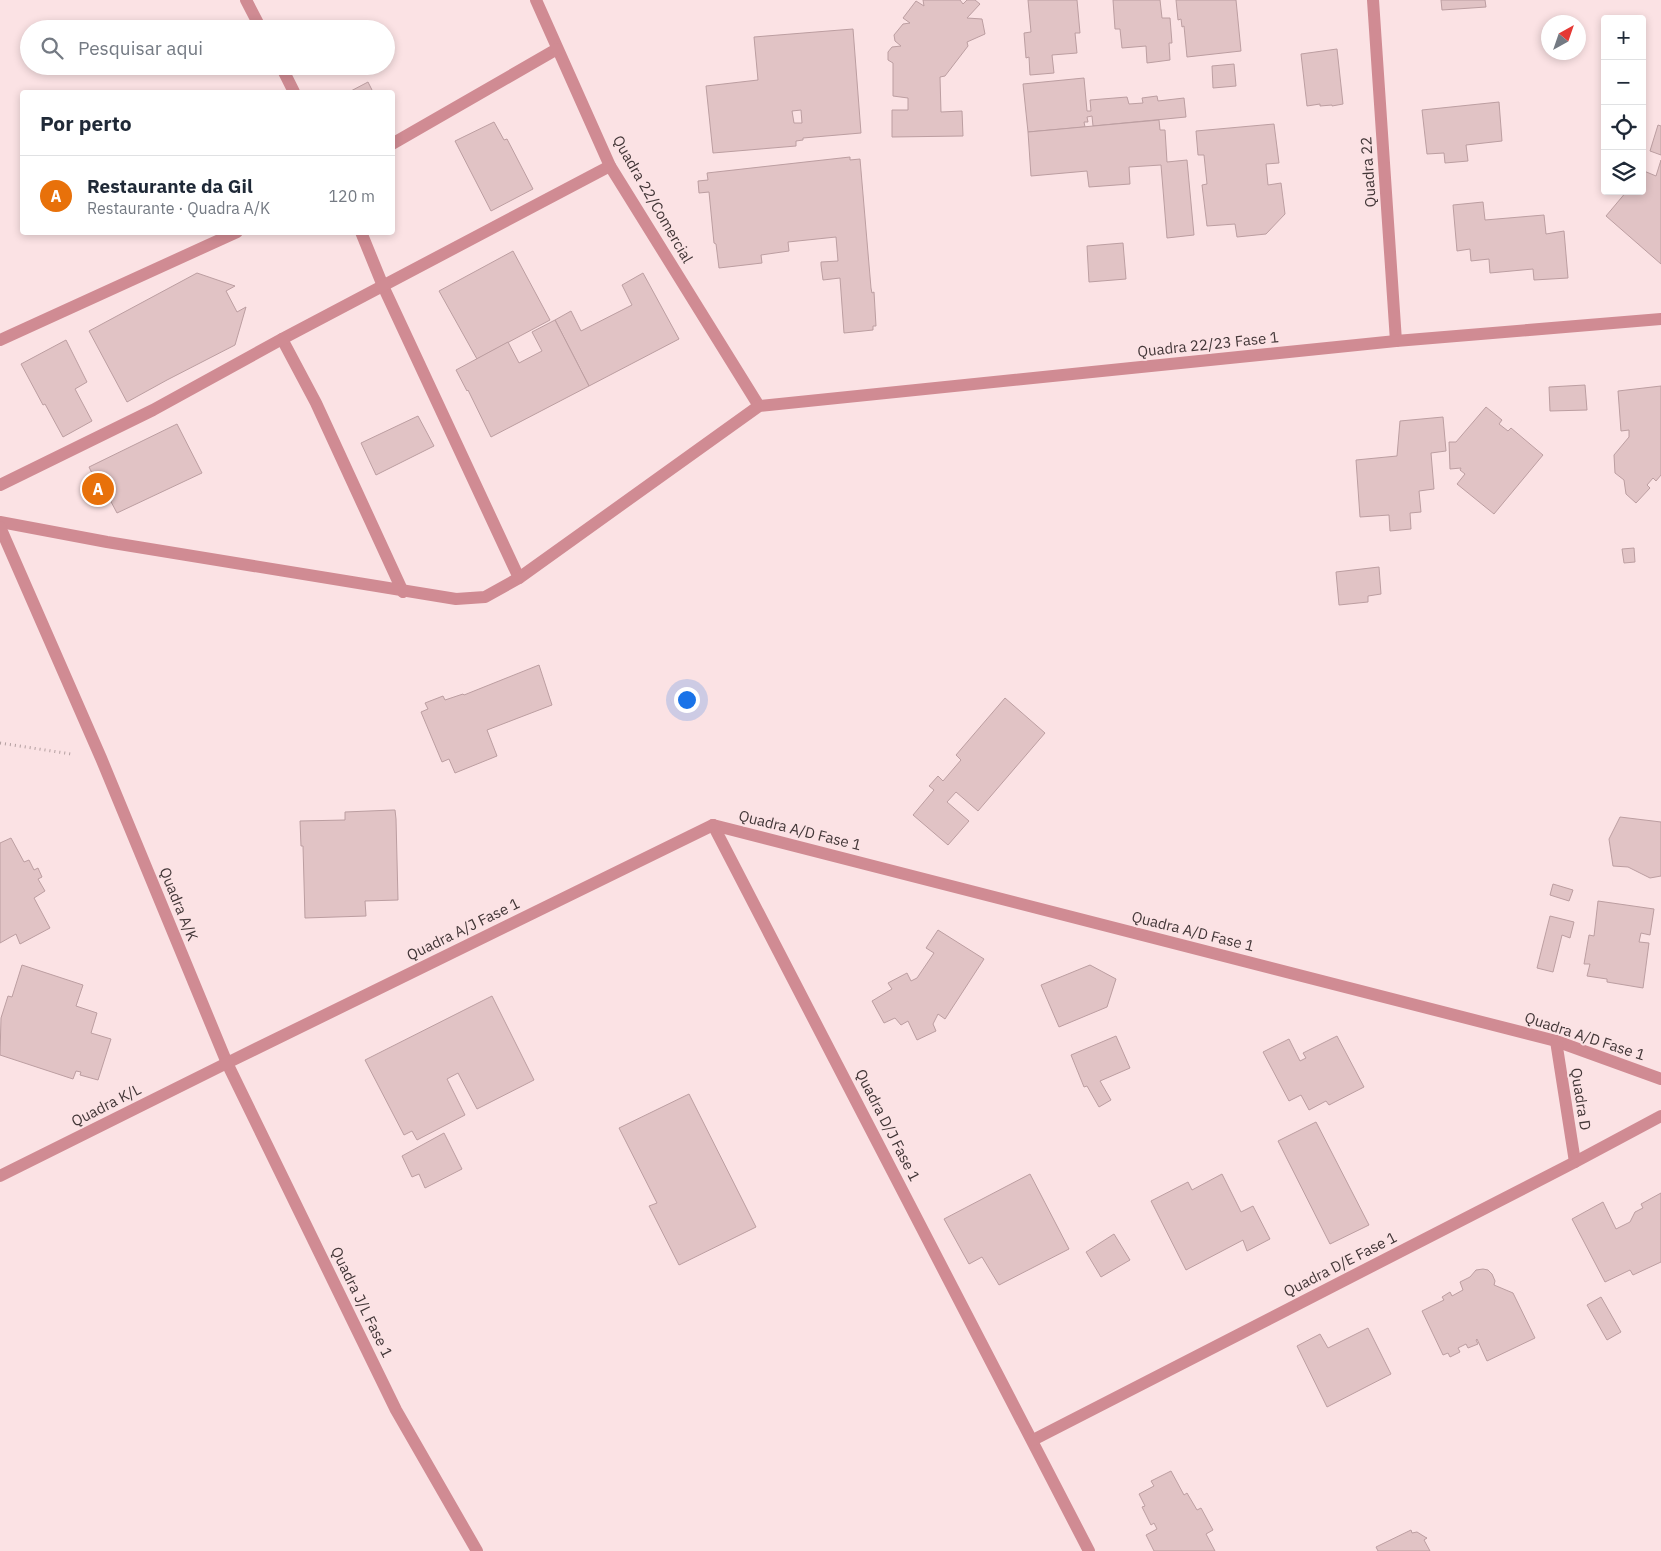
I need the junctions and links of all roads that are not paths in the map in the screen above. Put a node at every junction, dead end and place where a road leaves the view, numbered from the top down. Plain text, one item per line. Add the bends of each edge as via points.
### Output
1 (246, 0) edge
2 (536, 0) edge
3 (1373, 0) edge
4 (256, 20) edge
5 (557, 49) junction
6 (286, 75) edge
7 (293, 90) edge
8 (395, 142) edge
9 (610, 166) junction
10 (230, 235) edge
11 (362, 235) edge
12 (383, 286) junction
13 (1661, 319) edge
14 (282, 339) junction
15 (0, 340) edge
16 (1396, 341) junction
17 (759, 406) junction
18 (0, 485) edge
19 (0, 522) edge
20 (0, 527) edge
21 (519, 578) junction
22 (403, 592) junction
23 (713, 825) junction
24 (1556, 1041) junction
25 (227, 1063) junction
26 (1661, 1079) edge
27 (1661, 1116) edge
28 (1575, 1162) junction
29 (0, 1176) edge
30 (1033, 1440) junction
31 (477, 1551) edge
32 (1089, 1551) edge

1 - 4 street
2 - 5 street, Quadra 22/Comercial
3 - 16 street, Quadra 22
5 - 8 street
5 - 9 street, Quadra 22/Comercial
6 - 7 street
9 - 12 street
9 - 17 street, Quadra 22/Comercial
10 - 15 street
11 - 12 street
12 - 14 street
12 - 21 street
13 - 16 street, Quadra 22/23 Fase 1
14 - 18 street via 152,410
14 - 22 street via 316,403
16 - 17 street, Quadra 22/23 Fase 1
17 - 21 street
19 - 22 street
20 - 25 street, Quadra A/K via 102,758
21 - 22 street via 485,597 456,599
23 - 24 street, Quadra A/D Fase 1
23 - 25 street, Quadra A/J Fase 1
23 - 30 street, Quadra D/J Fase 1
24 - 26 street, Quadra A/D Fase 1
24 - 28 street, Quadra D
25 - 29 street, Quadra K/L
25 - 31 street, Quadra J/L Fase 1 via 396,1410
27 - 28 street, Quadra D/E Fase 1
28 - 30 street, Quadra D/E Fase 1
30 - 32 street, Quadra D/J Fase 1

